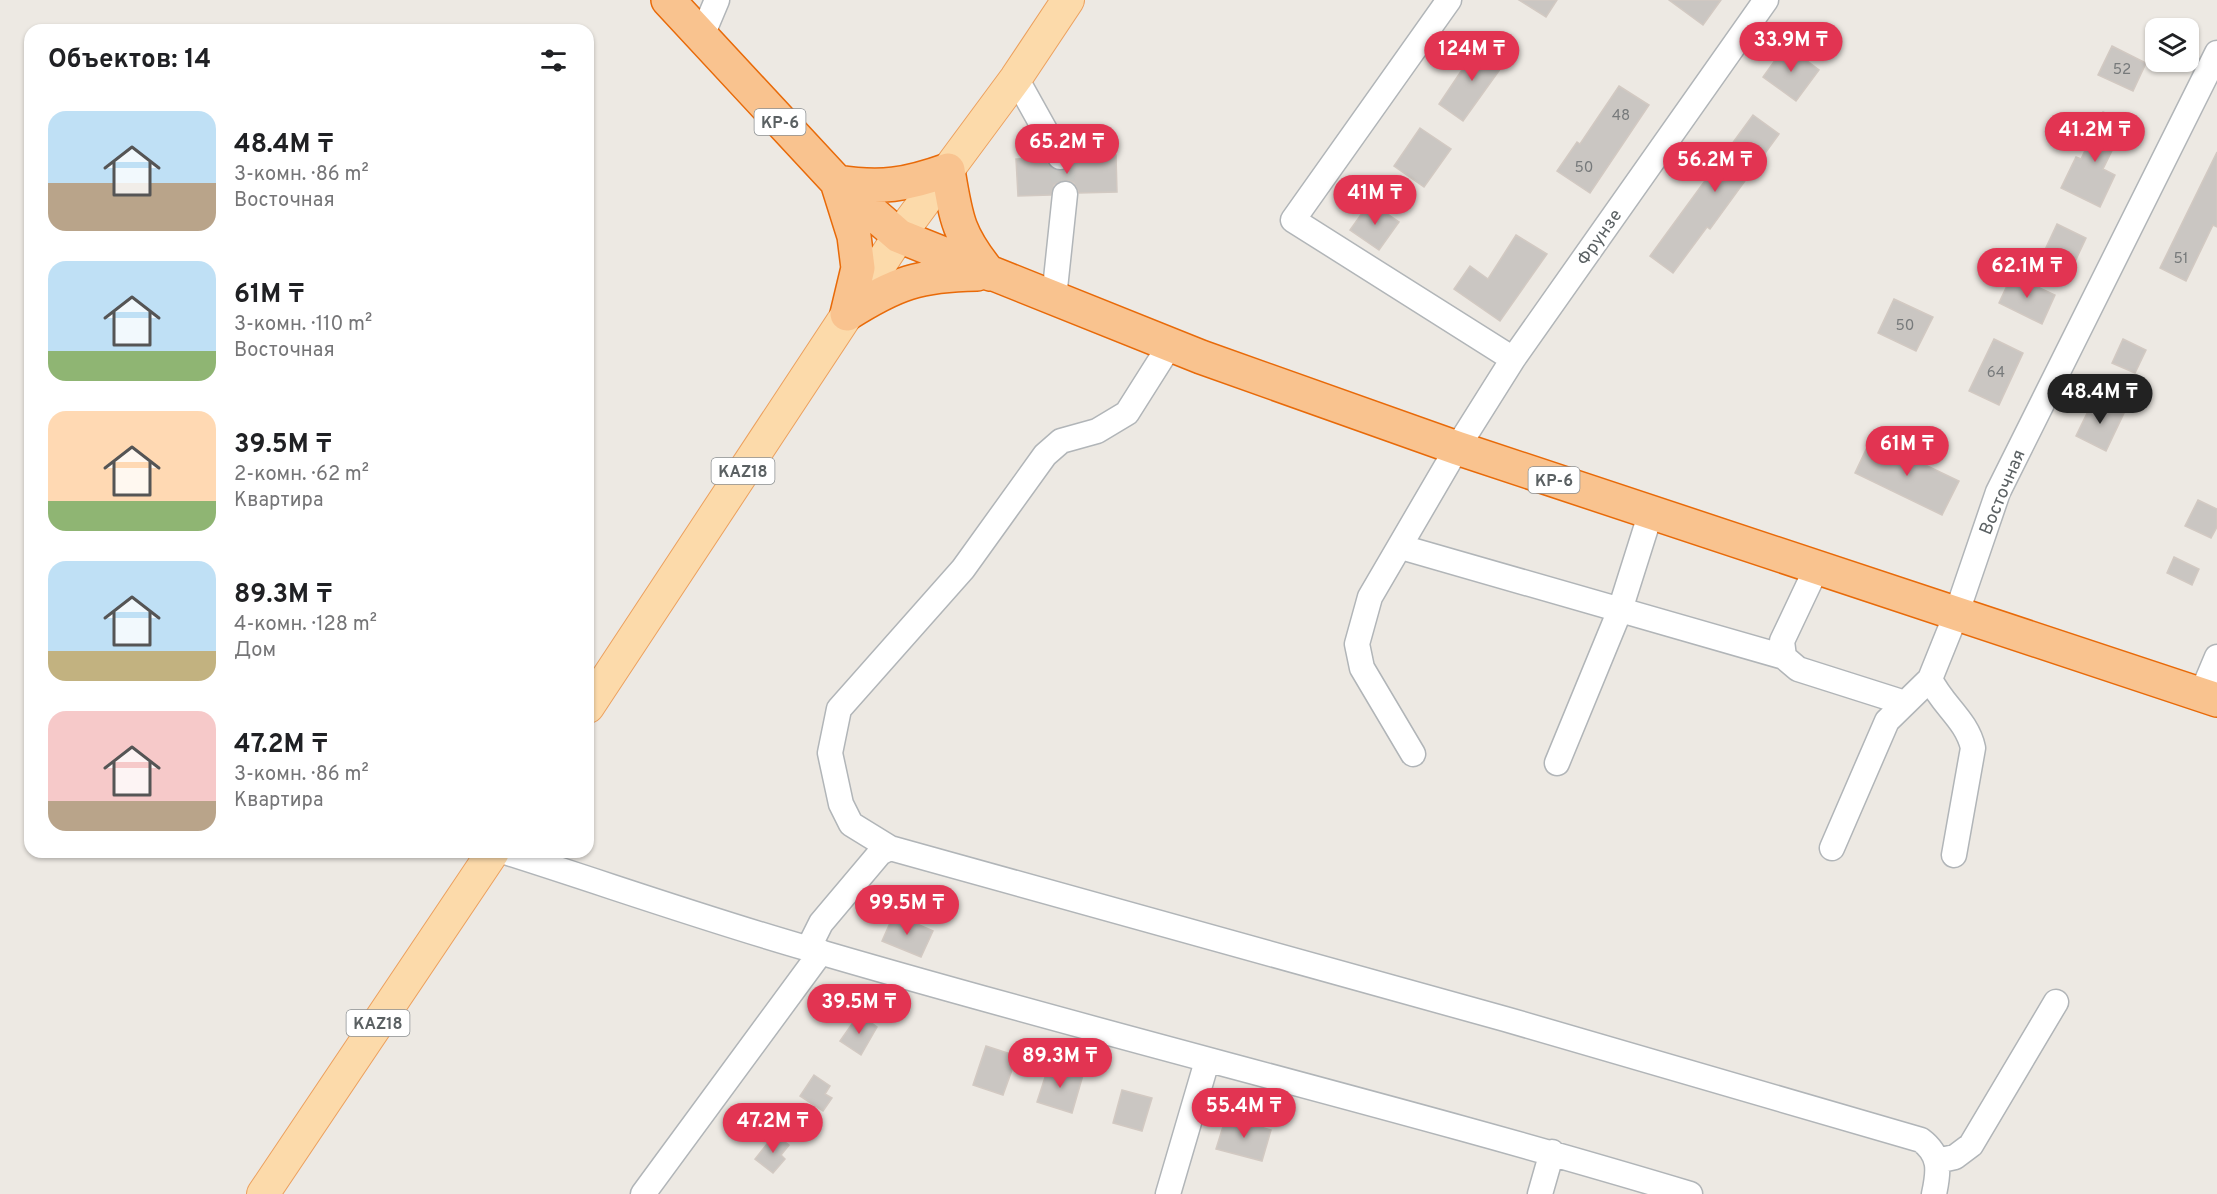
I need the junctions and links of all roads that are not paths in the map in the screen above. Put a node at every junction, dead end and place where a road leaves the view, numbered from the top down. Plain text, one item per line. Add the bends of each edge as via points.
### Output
1 (668, 0) edge
2 (717, 0) edge
3 (1068, 0) edge
4 (1449, 0) edge
5 (1767, 0) edge
6 (701, 38) junction
7 (2217, 53) edge
8 (1016, 78) junction
9 (1060, 157) tunnel mouth
10 (948, 170) junction
11 (837, 182) junction
12 (1065, 194) tunnel mouth
13 (899, 236) junction
14 (990, 274) junction
15 (1054, 298) junction
16 (847, 314) junction
17 (1170, 345) junction
18 (1513, 359) junction
19 (1457, 448) junction
20 (1651, 512) junction
21 (1401, 547) junction
22 (1817, 567) junction
23 (1620, 610) junction
24 (1957, 612) junction
25 (1784, 657) junction
26 (2217, 657) edge
27 (1930, 679) junction
28 (594, 698) edge
29 (2209, 698) edge
30 (1905, 703) junction
31 (1413, 754) dead end
32 (1557, 763) dead end
33 (890, 848) junction
34 (1832, 848) dead end
35 (1954, 855) dead end
36 (489, 858) edge
37 (524, 858) edge
38 (814, 951) junction
39 (2056, 1002) dead end
40 (1207, 1061) junction
41 (1552, 1152) junction
42 (1937, 1161) junction
43 (263, 1194) edge
44 (643, 1194) edge
45 (1168, 1194) edge
46 (1540, 1194) edge
47 (1690, 1194) edge
48 (1934, 1194) edge

1 - 6 highway, KP-6
2 - 6 street
3 - 8 main road, KAZ18
4 - 18 street via 1293,220
5 - 18 street, Фрунзе
6 - 11 highway, KP-6
7 - 24 street, Восточная via 1998,492
8 - 9 street
8 - 10 main road, KAZ18
10 - 11 highway via 899,185 870,187
10 - 13 main road, KAZ18
10 - 14 highway via 957,221 968,247
11 - 13 highway, KP-6
11 - 16 highway via 854,236 858,268
12 - 15 street
13 - 14 highway, KP-6
13 - 16 main road, KAZ18
14 - 15 highway, KP-6
14 - 16 highway via 938,275 908,281
15 - 17 highway, KP-6
16 - 28 main road, KAZ18
17 - 19 highway, KP-6
17 - 33 street via 1127,413 1097,431 1061,441 1045,454 963,569 839,709 830,753 841,804 851,824
18 - 19 street, Фрунзе
19 - 20 highway, KP-6
19 - 21 street, Фрунзе
20 - 22 highway, KP-6
20 - 23 street
21 - 23 street
21 - 31 street, Фрунзе via 1370,597 1357,644 1362,668
22 - 24 highway, KP-6
22 - 25 street via 1782,640
23 - 25 street
23 - 32 street
24 - 27 street, Восточная
24 - 29 highway, KP-6
25 - 30 street via 1798,669
26 - 29 street
27 - 30 street
27 - 35 street via 1969,732 1972,748
30 - 34 street via 1887,721
33 - 38 street via 880,853 821,923
33 - 42 street via 1483,1012 1921,1140 1933,1149
36 - 43 main road, KAZ18
37 - 38 street
38 - 40 street
38 - 44 street
39 - 42 street via 1971,1145 1955,1157
40 - 41 street
40 - 45 street
41 - 46 street
41 - 47 street
42 - 48 street

